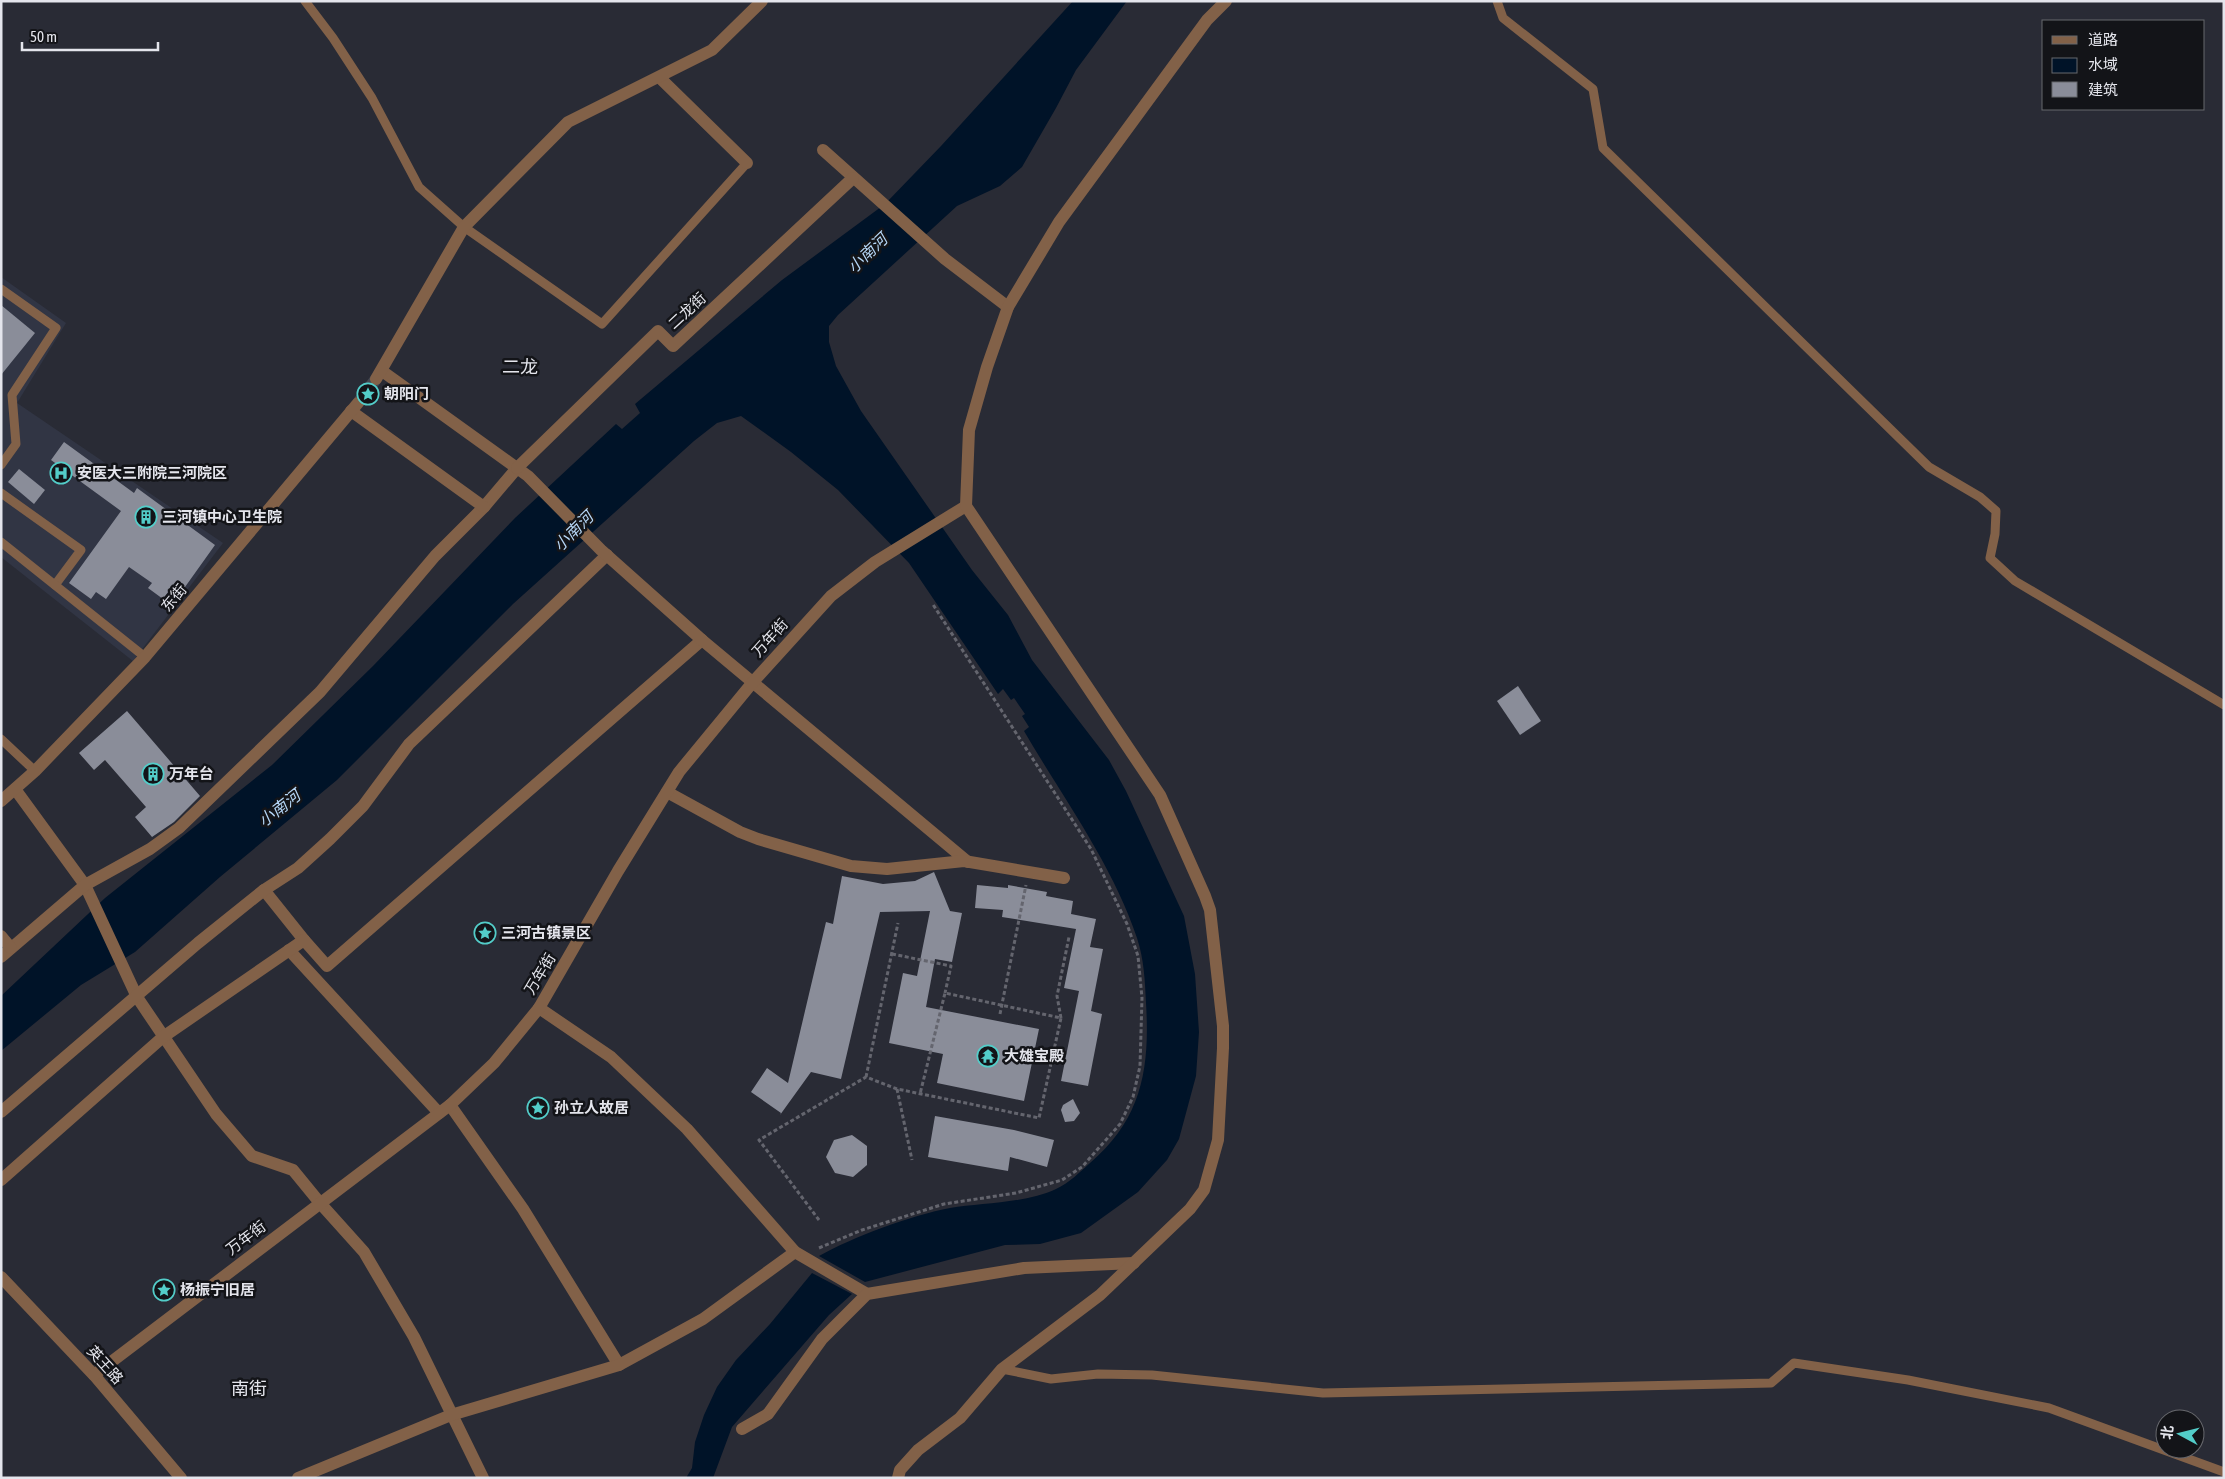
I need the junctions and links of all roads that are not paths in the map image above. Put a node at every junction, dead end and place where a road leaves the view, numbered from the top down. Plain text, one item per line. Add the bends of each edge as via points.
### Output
1 (305, 1) edge
2 (762, 1) edge
3 (1226, 1) edge
4 (1497, 1) edge
5 (660, 78) junction
6 (824, 150) dead end
7 (747, 163) joint
8 (853, 178) junction
9 (464, 228) junction
10 (1, 289) edge
11 (1008, 307) junction
12 (1, 465) edge
13 (517, 468) junction
14 (1, 493) edge
15 (966, 506) junction
16 (484, 507) junction
17 (1, 542) edge
18 (604, 552) junction
19 (55, 584) junction
20 (702, 640) junction
21 (145, 657) junction
22 (753, 682) junction
23 (2224, 705) edge
24 (1, 739) edge
25 (35, 771) junction
26 (15, 789) junction
27 (667, 792) junction
28 (1, 801) edge
29 (968, 862) junction
30 (1064, 878) dead end
31 (84, 885) junction
32 (264, 890) junction
33 (1, 936) edge
34 (304, 940) junction
35 (11, 948) junction
36 (290, 950) junction
37 (1, 957) edge
38 (137, 997) junction
39 (539, 1008) junction
40 (163, 1037) junction
41 (450, 1105) junction
42 (1, 1112) edge
43 (439, 1113) junction
44 (1, 1180) edge
45 (320, 1202) junction
46 (799, 1255) junction
47 (1134, 1263) junction
48 (1, 1277) edge
49 (867, 1294) junction
50 (619, 1365) junction
51 (1002, 1368) junction
52 (94, 1375) junction
53 (451, 1415) junction
54 (742, 1430) dead end
55 (2224, 1472) edge
56 (479, 1476) edge
57 (181, 1478) edge
58 (298, 1478) edge
59 (898, 1478) edge

1 - 9 lane via 372,98 419,187
2 - 5 street via 712,50
3 - 11 street via 1207,20 1059,222
4 - 23 lane via 1503,18 1593,88 1602,148 1930,467 1980,497 1996,511 1990,558 2015,581
5 - 7 street
5 - 9 street via 568,122
6 - 8 street
7 - 9 lane via 602,324
8 - 11 street via 945,259
8 - 13 street, 二龙街 via 673,346 658,330
9 - 13 street via 379,375
10 - 12 lane via 56,328 12,395 16,444
11 - 15 street via 969,430
13 - 16 street
13 - 18 street
14 - 19 lane via 81,550
15 - 22 street, 万年街 via 875,562 831,596
15 - 47 street via 1160,795 1199,878 1210,910 1223,1026 1216,1148 1204,1190 1197,1201
16 - 21 street, 东街 via 354,407
16 - 31 street via 435,556 320,692 179,828 150,849
17 - 19 lane
18 - 20 street
18 - 32 street via 409,744 357,813 298,868
19 - 21 lane
20 - 22 street
20 - 34 street via 326,966
21 - 25 street, 东街
22 - 27 street, 万年街
22 - 29 street
24 - 25 lane
25 - 26 street, 东街
26 - 28 street, 东街
26 - 31 street
27 - 29 street via 740,832 851,866 887,869
27 - 39 street, 万年街
29 - 30 street
31 - 35 street
31 - 38 street
32 - 34 street
32 - 38 street
33 - 35 street
34 - 36 street
35 - 37 street
36 - 40 street
36 - 43 street
38 - 40 street
38 - 42 street
39 - 41 street, 万年街 via 494,1063
39 - 46 street via 611,1057 687,1129
40 - 44 street
40 - 45 street via 246,1151 259,1160 293,1170
41 - 43 street, 万年街
41 - 50 street via 523,1209
43 - 45 street, 万年街
45 - 52 street, 万年街
45 - 53 street via 364,1252 414,1337
46 - 49 street
46 - 50 street via 702,1319
47 - 49 street via 1024,1268
47 - 51 street via 1100,1295
48 - 52 street, 英王路
49 - 54 street via 822,1339 768,1414
50 - 53 street
51 - 55 lane via 1051,1379 1098,1374 1152,1375 1323,1393 1771,1383 1794,1363 1908,1380 2049,1408
51 - 59 street via 960,1418 918,1450 900,1470
52 - 57 street, 英王路
53 - 56 street
53 - 58 street

